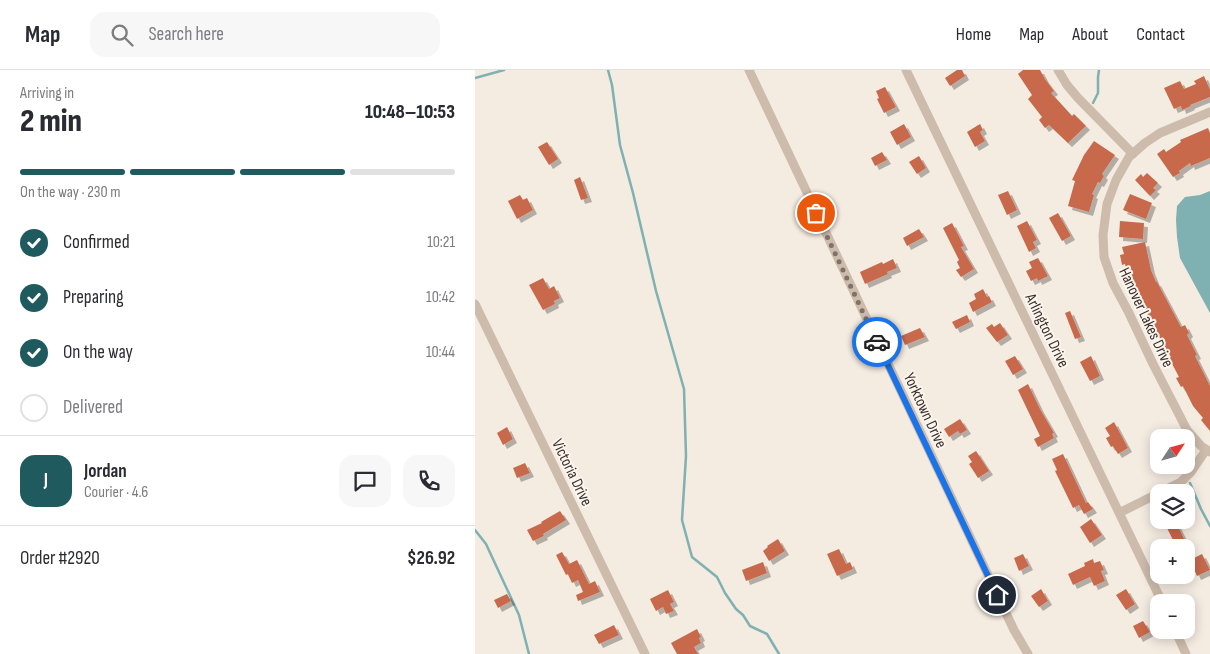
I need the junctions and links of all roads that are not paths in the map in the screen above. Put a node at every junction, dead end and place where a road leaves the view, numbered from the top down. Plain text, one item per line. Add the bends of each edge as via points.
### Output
1 (749, 70) edge
2 (906, 70) edge
3 (1058, 70) edge
4 (1210, 112) edge
5 (1133, 154) junction
6 (475, 304) edge
7 (1208, 451) edge
8 (1177, 484) edge
9 (1150, 498) edge
10 (1119, 513) junction
11 (1158, 594) edge
12 (1179, 639) edge
13 (645, 654) edge
14 (1028, 654) edge
15 (1186, 654) edge

1 - 14 street, Yorktown Drive via 1009,621
2 - 10 street, Arlington Drive
3 - 5 street via 1078,98
4 - 5 street, Hanover Lakes Drive via 1159,133
5 - 7 street, Hanover Lakes Drive via 1116,180 1107,204 1104,257 1113,283 1187,430
6 - 13 street, Victoria Drive
7 - 8 street
9 - 10 street
10 - 11 street, Arlington Drive
12 - 15 street

